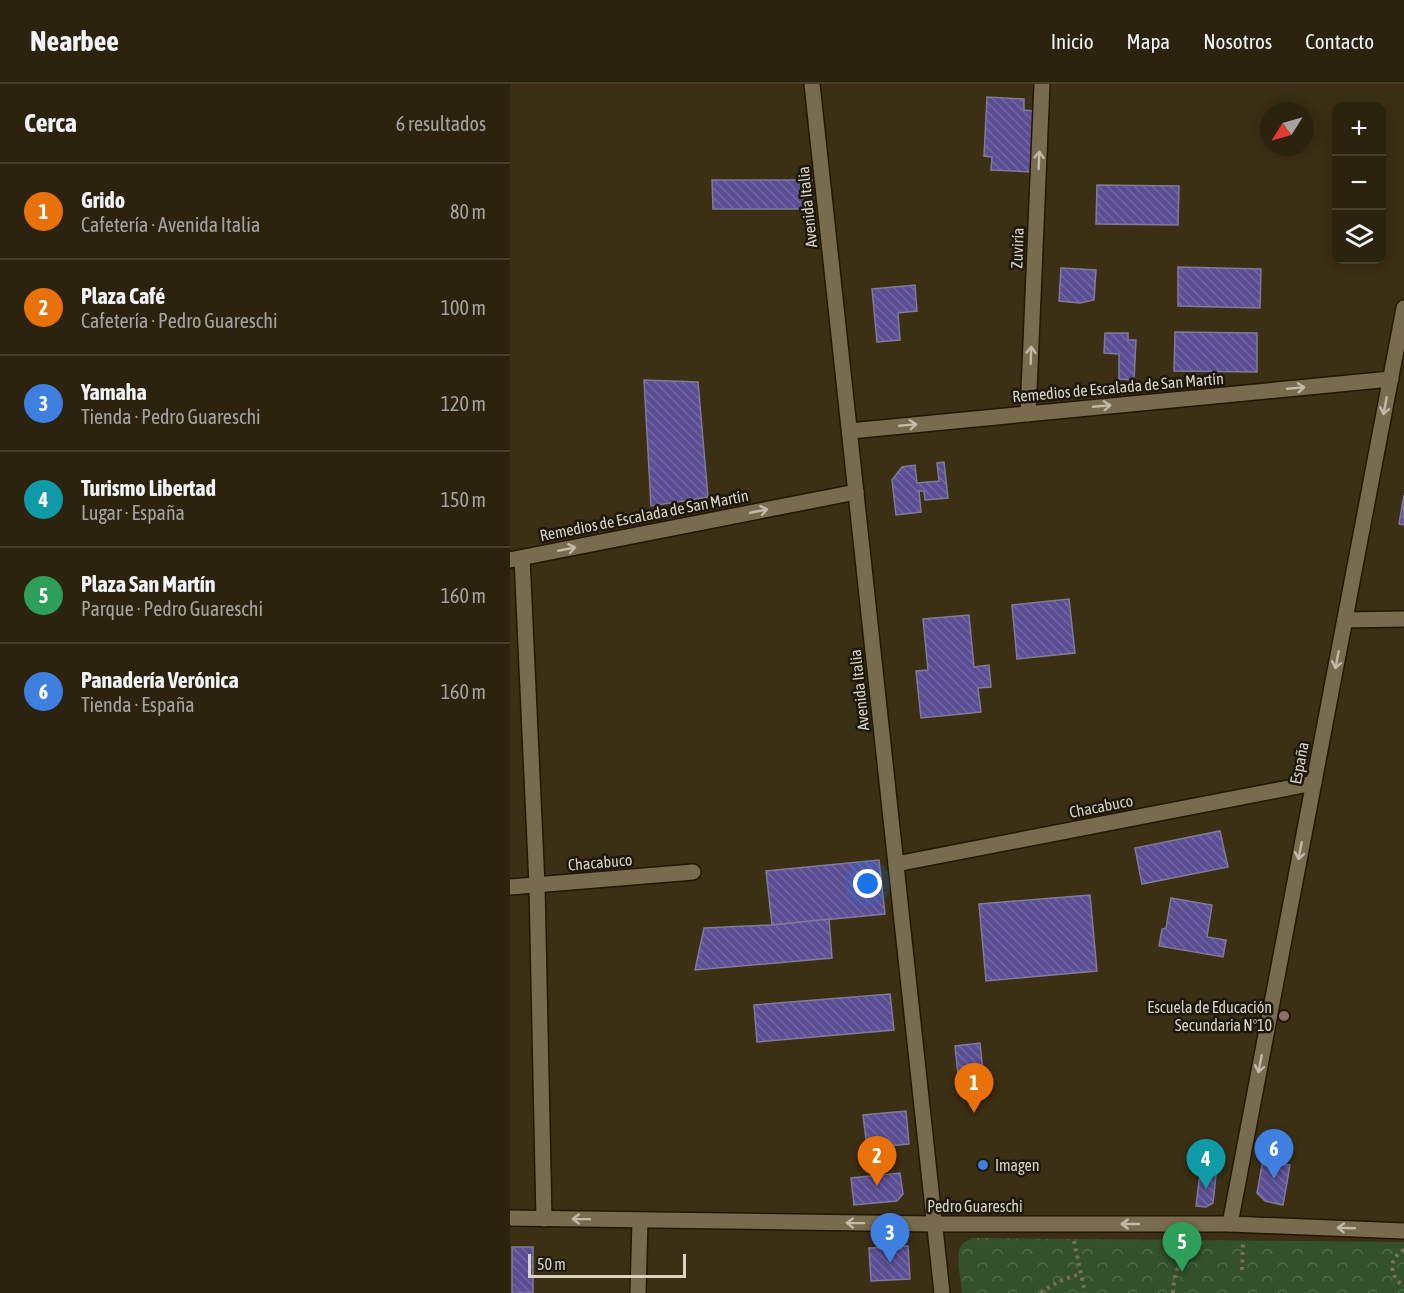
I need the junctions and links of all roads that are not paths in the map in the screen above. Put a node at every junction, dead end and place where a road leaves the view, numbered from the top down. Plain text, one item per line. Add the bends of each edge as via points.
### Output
1 (812, 84) edge
2 (1042, 84) edge
3 (1404, 308) edge
4 (1391, 379) junction
5 (1028, 414) junction
6 (850, 431) junction
7 (856, 492) junction
8 (516, 559) edge
9 (1404, 619) edge
10 (1345, 620) junction
11 (1314, 783) junction
12 (896, 864) junction
13 (693, 872) dead end
14 (537, 885) junction
15 (510, 887) edge
16 (510, 1218) edge
17 (544, 1219) junction
18 (640, 1221) junction
19 (935, 1224) junction
20 (1236, 1224) junction
21 (1404, 1231) edge
22 (638, 1293) edge
23 (942, 1293) edge

1 - 6 street, Avenida Italia
5 -> 2 street, Zuviría
3 - 4 street, España
5 -> 4 street, Remedios de Escalada de San Martín
4 -> 10 street, España
6 -> 5 street, Remedios de Escalada de San Martín
6 - 7 street, Avenida Italia
8 -> 7 street, Remedios de Escalada de San Martín
7 - 12 street, Avenida Italia
8 - 14 street
9 - 10 street
10 -> 11 street, España
11 - 12 street, Chacabuco
11 -> 20 street, España
12 - 19 street, Avenida Italia
13 - 14 street, Chacabuco
14 - 15 street, Chacabuco
14 - 17 street
16 - 17 street, Pedro Guareschi
18 -> 17 street, Pedro Guareschi
19 -> 18 street, Pedro Guareschi
18 - 22 street
20 -> 19 street, Pedro Guareschi
19 - 23 street, Avenida Italia
21 -> 20 street, Pedro Guareschi

